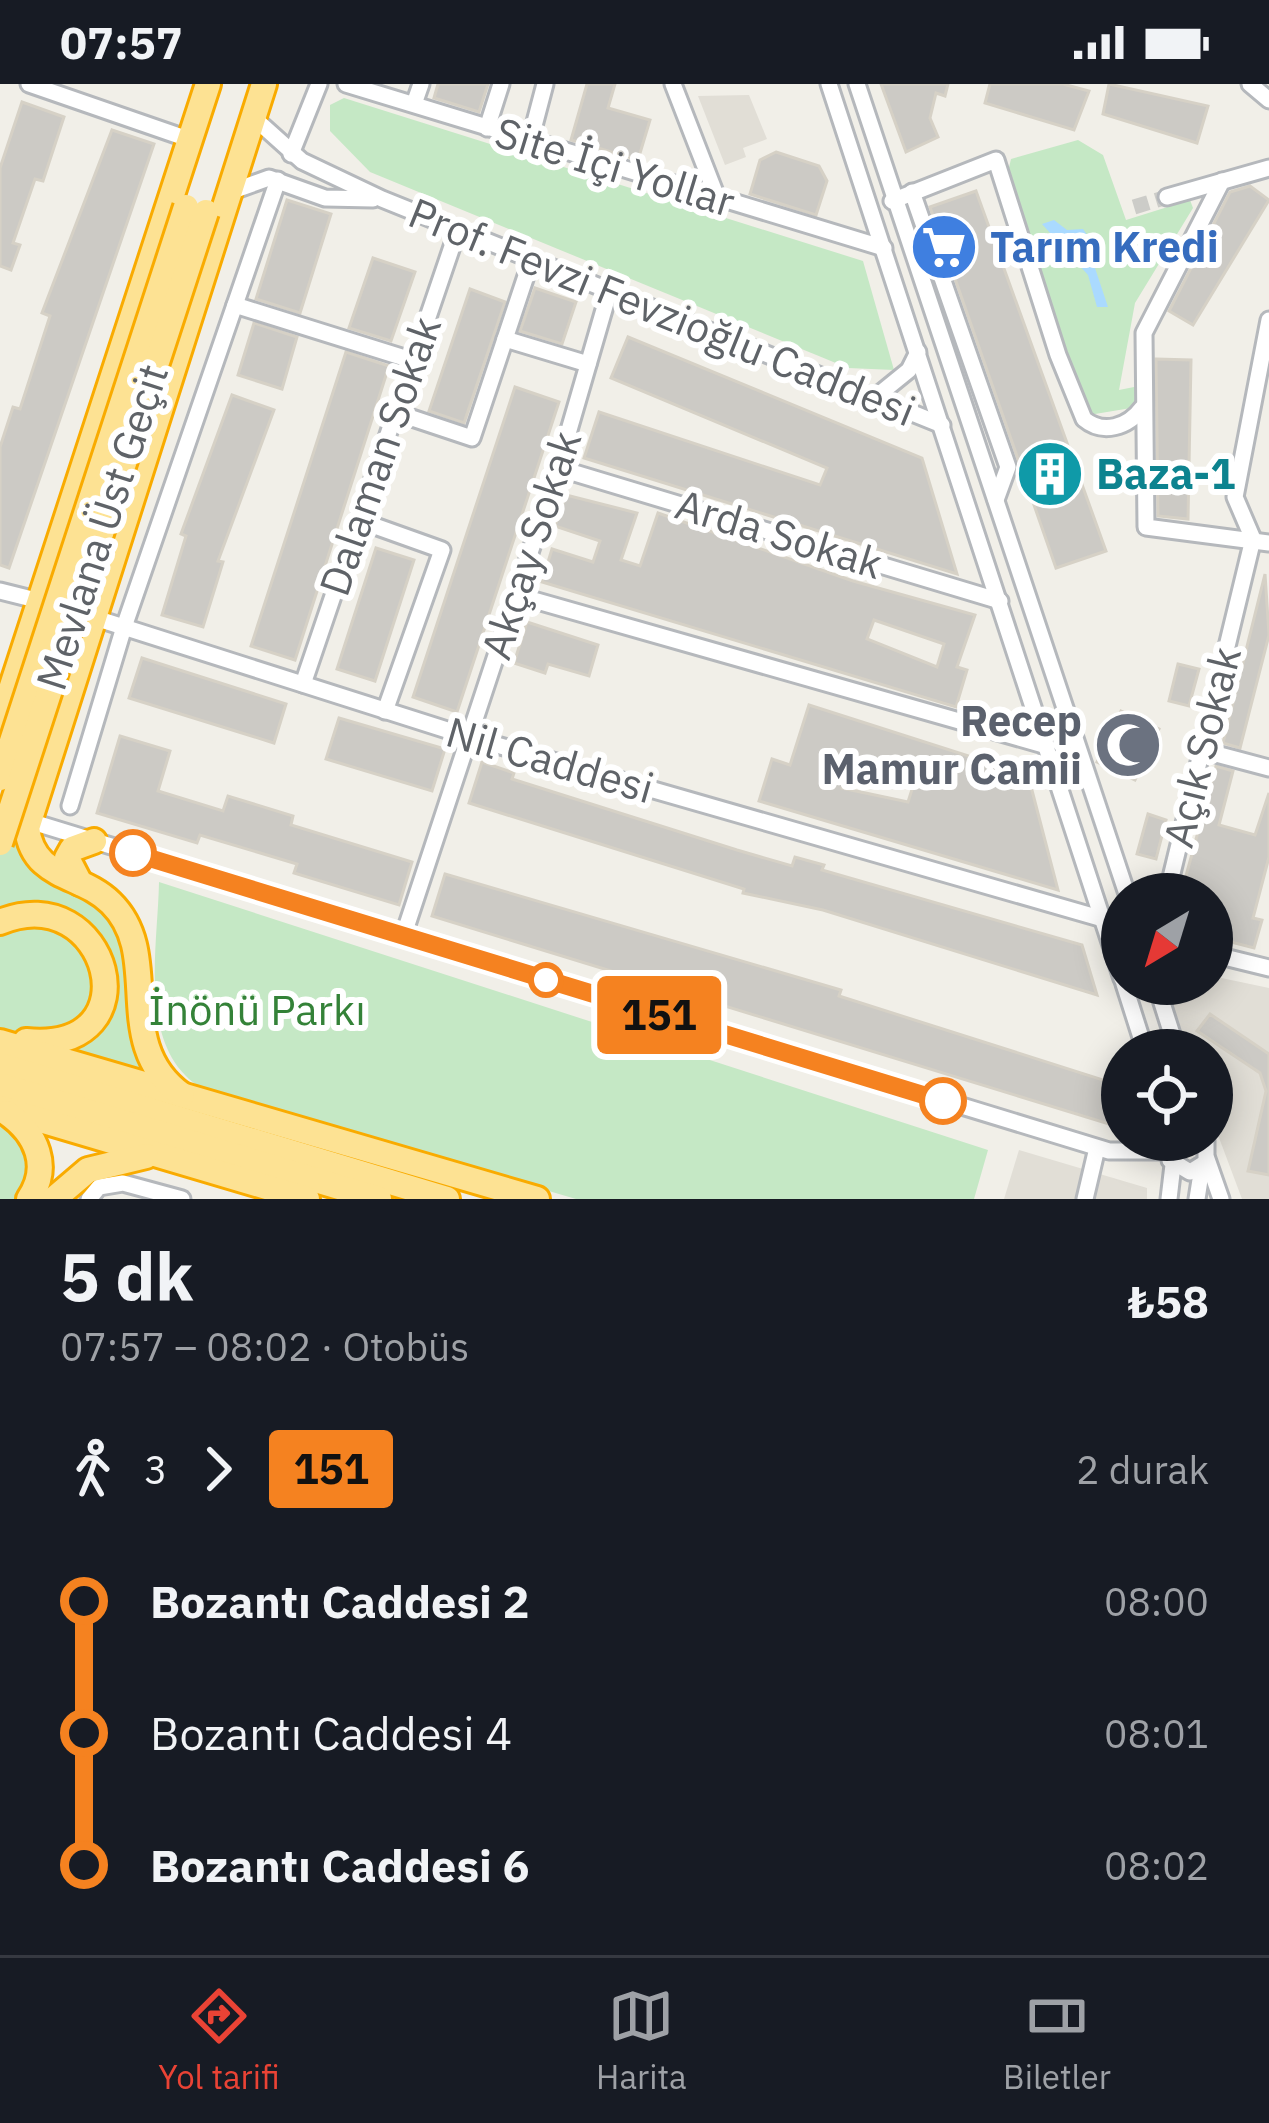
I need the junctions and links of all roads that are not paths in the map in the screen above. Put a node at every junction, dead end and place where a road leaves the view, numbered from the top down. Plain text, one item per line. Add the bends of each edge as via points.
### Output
1 (28, 84) edge
2 (208, 84) edge
3 (224, 84) edge
4 (248, 84) edge
5 (264, 84) edge
6 (319, 84) edge
7 (346, 84) edge
8 (421, 84) edge
9 (501, 84) edge
10 (545, 84) edge
11 (673, 84) edge
12 (829, 84) edge
13 (857, 84) edge
14 (1250, 84) edge
15 (1269, 100) edge
16 (414, 104) junction
17 (253, 117) junction
18 (487, 128) junction
19 (191, 140) junction
20 (530, 141) junction
21 (290, 154) junction
22 (1269, 169) edge
23 (278, 180) junction
24 (1222, 181) junction
25 (912, 192) junction
26 (228, 194) junction
27 (1167, 197) tunnel mouth
28 (382, 200) junction
29 (718, 200) junction
30 (892, 201) junction
31 (196, 209) junction
32 (458, 229) junction
33 (884, 248) junction
34 (532, 258) junction
35 (610, 289) junction
36 (235, 305) junction
37 (1269, 320) edge
38 (506, 339) junction
39 (918, 352) junction
40 (411, 360) junction
41 (588, 364) junction
42 (878, 396) junction
43 (1142, 408) junction
44 (394, 412) junction
45 (942, 425) junction
46 (558, 468) junction
47 (996, 501) junction
48 (358, 520) junction
49 (60, 538) junction
50 (1261, 541) edge
51 (113, 553) junction
52 (0, 591) edge
53 (516, 596) junction
54 (39, 600) junction
55 (1000, 601) junction
56 (92, 617) junction
57 (124, 628) junction
58 (303, 684) junction
59 (385, 711) junction
60 (0, 723) edge
61 (470, 737) junction
62 (1047, 746) junction
63 (1201, 751) junction
64 (46, 760) junction
65 (1269, 768) edge
66 (0, 777) edge
67 (70, 806) dead end
68 (0, 813) edge
69 (27, 820) junction
70 (94, 841) junction
71 (0, 843) edge
72 (1119, 873) edge
73 (1172, 873) edge
74 (80, 883) junction
75 (1101, 913) edge
76 (1101, 918) edge
77 (0, 922) edge
78 (403, 937) junction
79 (1233, 959) edge
80 (1269, 966) edge
81 (0, 1040) edge
82 (0, 1065) edge
83 (0, 1085) edge
84 (182, 1095) junction
85 (0, 1108) edge
86 (1097, 1148) junction
87 (1101, 1148) edge
88 (168, 1158) junction
89 (1170, 1161) edge
90 (1179, 1161) edge
91 (1204, 1163) junction
92 (292, 1197) edge
93 (28, 1199) edge
94 (53, 1199) edge
95 (89, 1199) edge
96 (182, 1199) edge
97 (379, 1199) edge
98 (447, 1199) edge
99 (537, 1199) edge
100 (1085, 1199) edge
101 (1169, 1199) edge
102 (1196, 1199) edge
103 (1221, 1199) edge

1 - 19 street
2 - 19 highway
3 - 31 highway
4 - 31 highway
5 - 17 highway
6 - 21 street
7 - 16 street, Site İçi Yollar
8 - 16 street
9 - 18 street
10 - 20 street
11 - 29 street
12 - 33 street
13 - 30 street
14 - 15 street
16 - 18 street, Site İçi Yollar
17 - 21 street
17 - 26 highway
18 - 20 street, Site İçi Yollar
19 - 49 highway
20 - 29 street, Site İçi Yollar
21 - 28 street
22 - 24 street
23 - 26 street via 253,180
23 - 28 street via 325,199
23 - 36 street
24 - 27 street
24 - 43 street via 1144,333
25 - 30 street
25 - 43 street via 996,160 1084,419 1111,428
25 - 47 street via 1008,467
26 - 51 highway
28 - 32 street, Prof. Fevzi Fevzioğlu Caddesi
29 - 33 street, Site İçi Yollar
30 - 47 street
31 - 66 highway, Mevlana Üst Geçit, bridge
31 - 71 highway, Mevlana Üst Geçit, bridge
32 - 34 street, Prof. Fevzi Fevzioğlu Caddesi
32 - 40 street, Dalaman Sokak
33 - 39 street
34 - 35 street, Prof. Fevzi Fevzioğlu Caddesi
34 - 38 street
35 - 41 street, Akçay Sokak
35 - 42 street, Prof. Fevzi Fevzioğlu Caddesi
36 - 40 street
36 - 57 street
37 - 50 street via 1234,497
38 - 41 street
38 - 44 street via 472,438
39 - 42 street
39 - 45 street
40 - 44 street, Dalaman Sokak
41 - 46 street, Akçay Sokak
42 - 45 street, Prof. Fevzi Fevzioğlu Caddesi
43 - 50 street via 1146,527
44 - 48 street, Dalaman Sokak
45 - 55 street
46 - 53 street, Akçay Sokak
46 - 55 street, Arda Sokak
47 - 72 street
48 - 58 street, Dalaman Sokak
48 - 59 street via 442,550
49 - 51 highway via 64,568 81,578
49 - 54 highway
50 - 63 street, Açık Sokak
51 - 56 highway
52 - 54 street, Nil Caddesi
53 - 61 street, Akçay Sokak
53 - 62 street
54 - 56 street, Nil Caddesi
54 - 60 highway
55 - 62 street
56 - 57 street, Nil Caddesi
56 - 64 highway
57 - 58 street, Nil Caddesi
57 - 67 street
58 - 59 street, Nil Caddesi
59 - 61 street, Nil Caddesi
61 - 76 street, Nil Caddesi
61 - 78 street, Akçay Sokak
62 - 75 street
63 - 65 street
63 - 73 street, Açık Sokak
64 - 66 highway via 27,780
64 - 69 highway
68 - 69 street
69 - 70 street
69 - 74 highway via 38,859
70 - 74 highway via 68,855
70 - 78 street
74 - 84 highway via 126,923 145,1048
77 - 81 highway via 31,914 86,937 103,964 104,1002 86,1028 53,1043
78 - 86 street
79 - 80 street
81 - 84 highway
82 - 98 highway
83 - 97 highway
84 - 99 highway
85 - 88 highway
85 - 93 highway via 22,1125 40,1156
86 - 87 street
86 - 100 street
88 - 92 highway
88 - 94 highway via 107,1162
89 - 101 street
90 - 91 street via 1189,1172
91 - 102 street
91 - 103 street
95 - 96 street via 99,1187 124,1183

